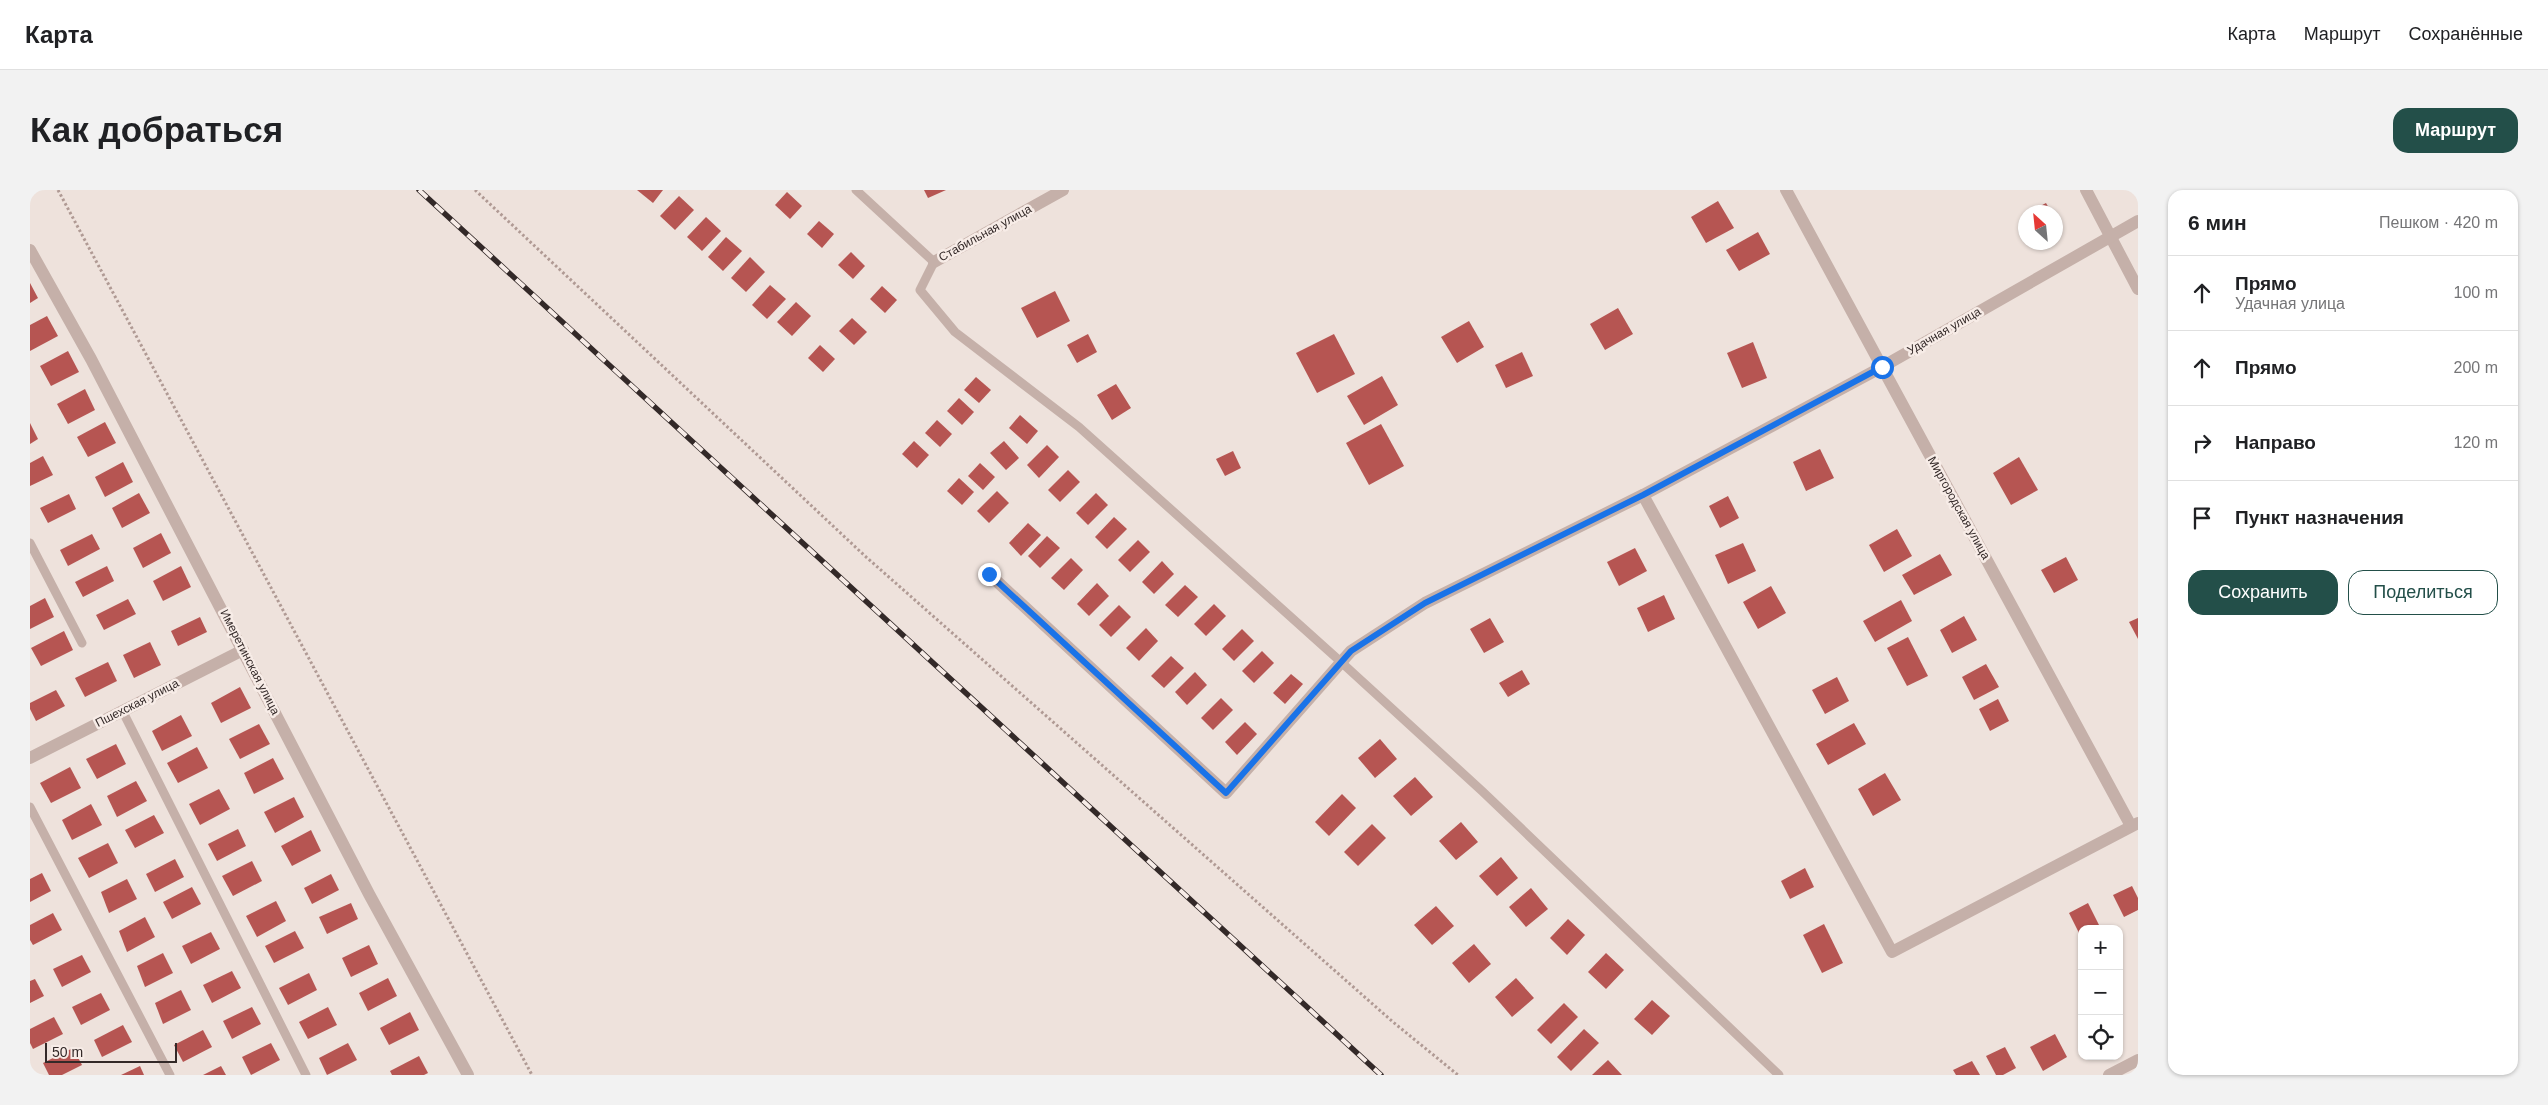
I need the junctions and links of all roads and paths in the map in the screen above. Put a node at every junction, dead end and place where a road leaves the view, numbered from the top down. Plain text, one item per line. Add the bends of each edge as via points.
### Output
1 (58, 190) edge
2 (475, 190) edge
3 (856, 190) edge
4 (1063, 190) edge
5 (1786, 190) edge
6 (2086, 190) edge
7 (2138, 221) edge
8 (2110, 236) junction
9 (30, 250) edge
10 (934, 262) junction
11 (2138, 289) edge
12 (1882, 367) junction
13 (1643, 495) junction
14 (30, 543) edge
15 (989, 574) dead end
16 (82, 643) dead end
17 (243, 650) junction
18 (1341, 662) junction
19 (122, 710) junction
20 (30, 758) edge
21 (30, 807) edge
22 (2135, 825) edge
23 (2138, 1060) edge
24 (170, 1075) edge
25 (306, 1075) edge
26 (468, 1075) edge
27 (532, 1075) edge
28 (1458, 1075) edge
29 (1779, 1075) edge
30 (2109, 1075) edge

1 - 27 path
2 - 28 path via 865,556
3 - 10 lane
4 - 10 street, Стабильная улица
5 - 12 street, Миргородская улица
6 - 8 street
7 - 8 street, Удачная улица
8 - 11 street
8 - 12 street, Удачная улица
9 - 17 street, Имеретинская улица via 91,359
10 - 18 lane via 920,290 955,332 1079,427
12 - 13 street, Удачная улица
12 - 22 street, Миргородская улица
13 - 18 street, Удачная улица via 1425,603 1351,651
13 - 22 street via 1892,952
14 - 16 lane
15 - 18 street, Удачная улица via 1226,793
17 - 19 street, Пшехская улица
17 - 26 street, Имеретинская улица
18 - 29 lane
19 - 20 street, Пшехская улица
19 - 25 lane
21 - 24 lane
23 - 30 street

